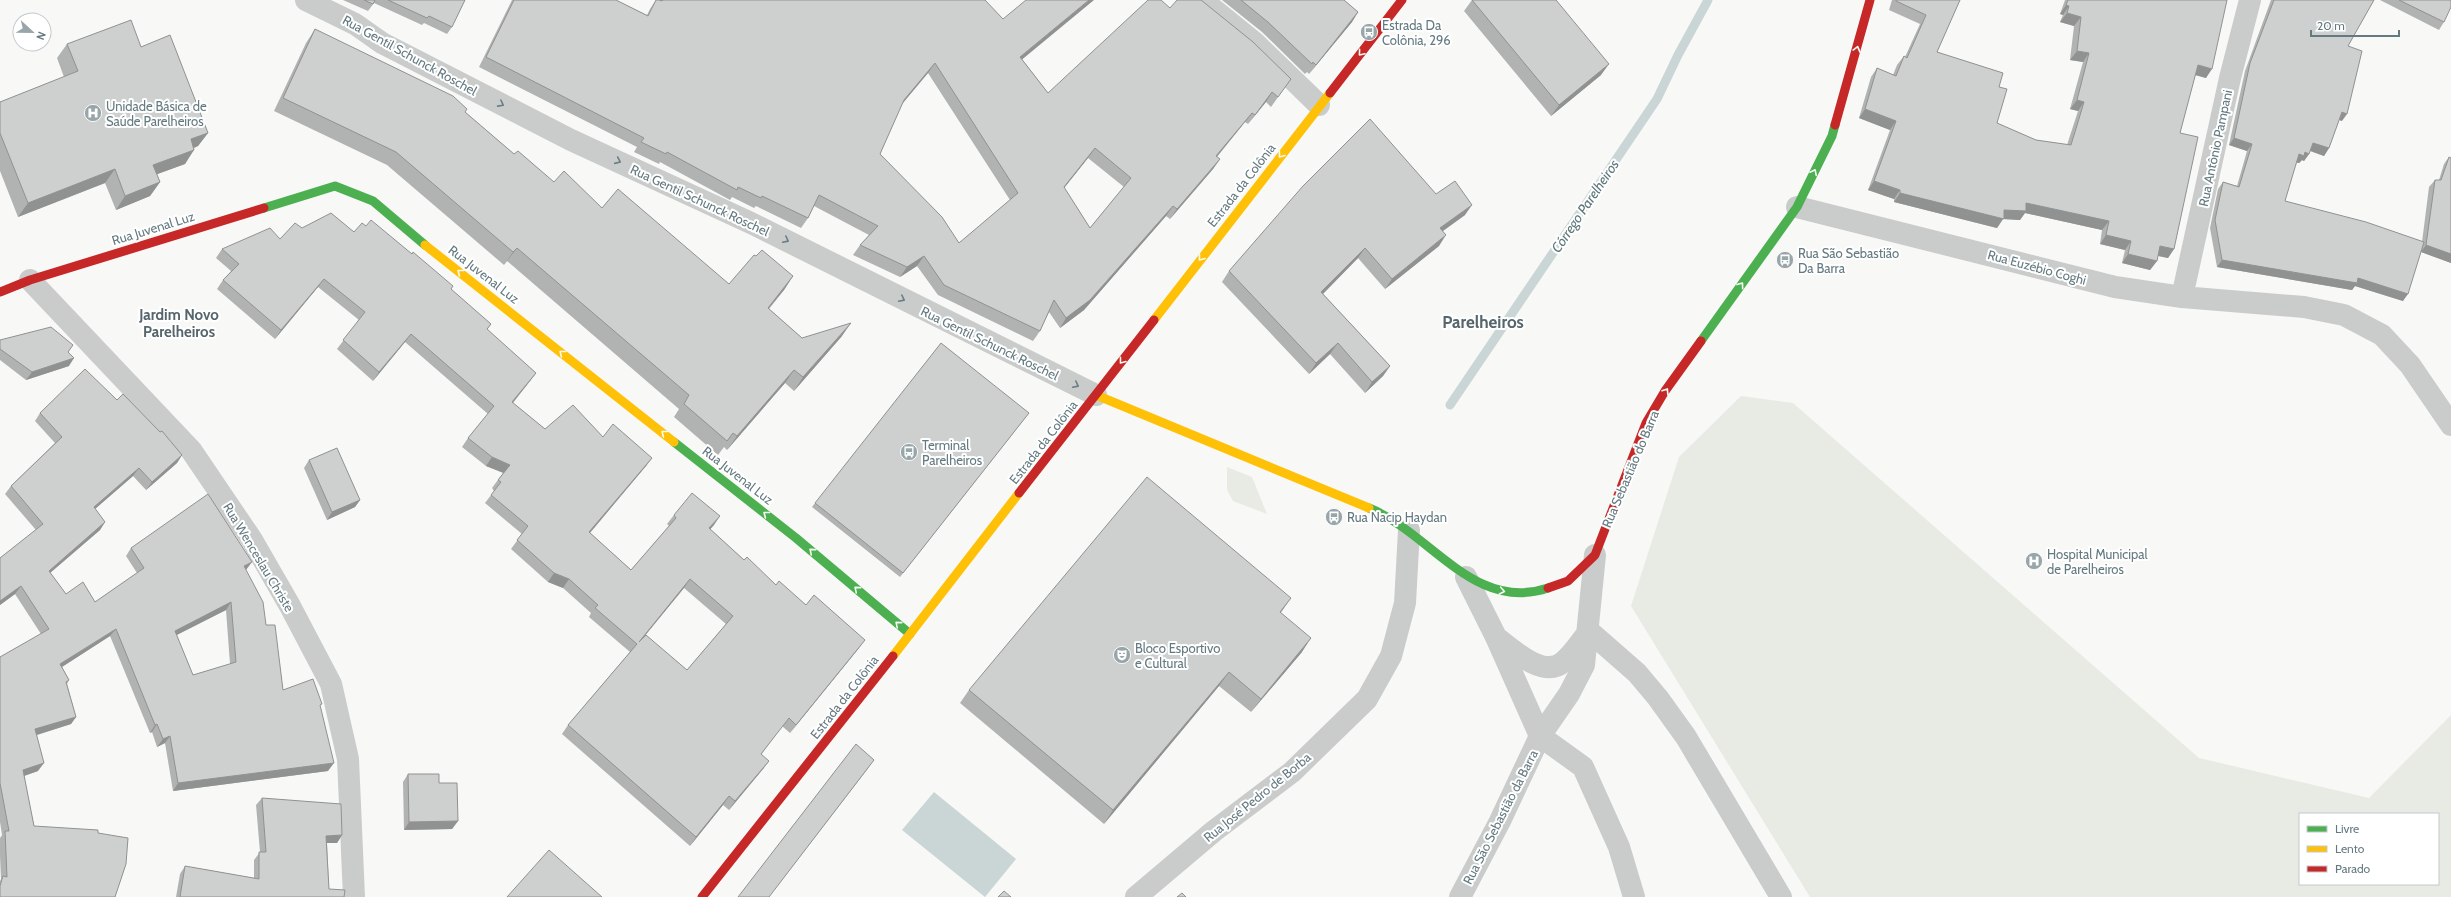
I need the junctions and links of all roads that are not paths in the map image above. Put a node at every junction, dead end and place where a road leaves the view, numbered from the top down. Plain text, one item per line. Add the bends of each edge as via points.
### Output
1 (306, 0) edge
2 (1202, 0) edge
3 (1402, 0) edge
4 (1870, 0) edge
5 (2250, 0) edge
6 (1319, 105) junction
7 (1797, 207) junction
8 (30, 280) junction
9 (0, 292) edge
10 (2182, 297) junction
11 (1096, 395) junction
12 (2451, 425) edge
13 (1409, 530) junction
14 (1595, 555) junction
15 (1466, 577) junction
16 (1589, 631) junction
17 (910, 634) junction
18 (1496, 637) junction
19 (1540, 736) junction
20 (354, 897) edge
21 (702, 897) edge
22 (1136, 897) edge
23 (1460, 897) edge
24 (1634, 897) edge
25 (1781, 897) edge

1 -> 11 street, Rua Gentil Schunck Roschel via 571,140 751,223
2 - 6 street via 1243,33
3 -> 6 main road, Estrada da Colônia
7 -> 4 main road via 1832,136
5 - 10 street, Rua Antônio Pampani via 2230,78
6 -> 11 main road, Estrada da Colônia
7 - 10 street, Rua Euzébio Coghi via 2115,287
14 -> 7 main road, Rua Sebastião do Barra via 1650,417 1674,378
8 - 9 main road, Rua Juvenal Luz
17 -> 8 main road, Rua Juvenal Luz via 796,538 424,244 377,203 355,190 335,186
8 - 20 street, Rua Wenceslau Christe via 190,450 252,540 331,684 348,759
10 - 12 street, Rua Euzébio Coghi via 2304,307 2344,315 2382,335 2410,364
11 - 13 main road via 1347,497 1382,513
11 - 17 main road, Estrada da Colônia
13 - 15 main road
13 - 22 street, Rua José Pedro de Borba via 1405,603 1391,656 1367,700 1292,772 1214,831
15 -> 14 main road via 1498,590 1522,594 1568,581
14 - 16 street, Rua Sebastião do Barra
15 - 18 street
16 - 18 street via 1562,663 1545,668 1524,659
16 - 19 street, Rua Sebastião do Barra via 1584,665 1570,694
16 - 25 street via 1637,672 1658,698 1686,737
17 - 21 main road, Estrada da Colônia
18 - 19 street
19 - 23 street, Rua São Sebastião da Barra via 1500,821
19 - 24 street via 1583,767 1619,847

